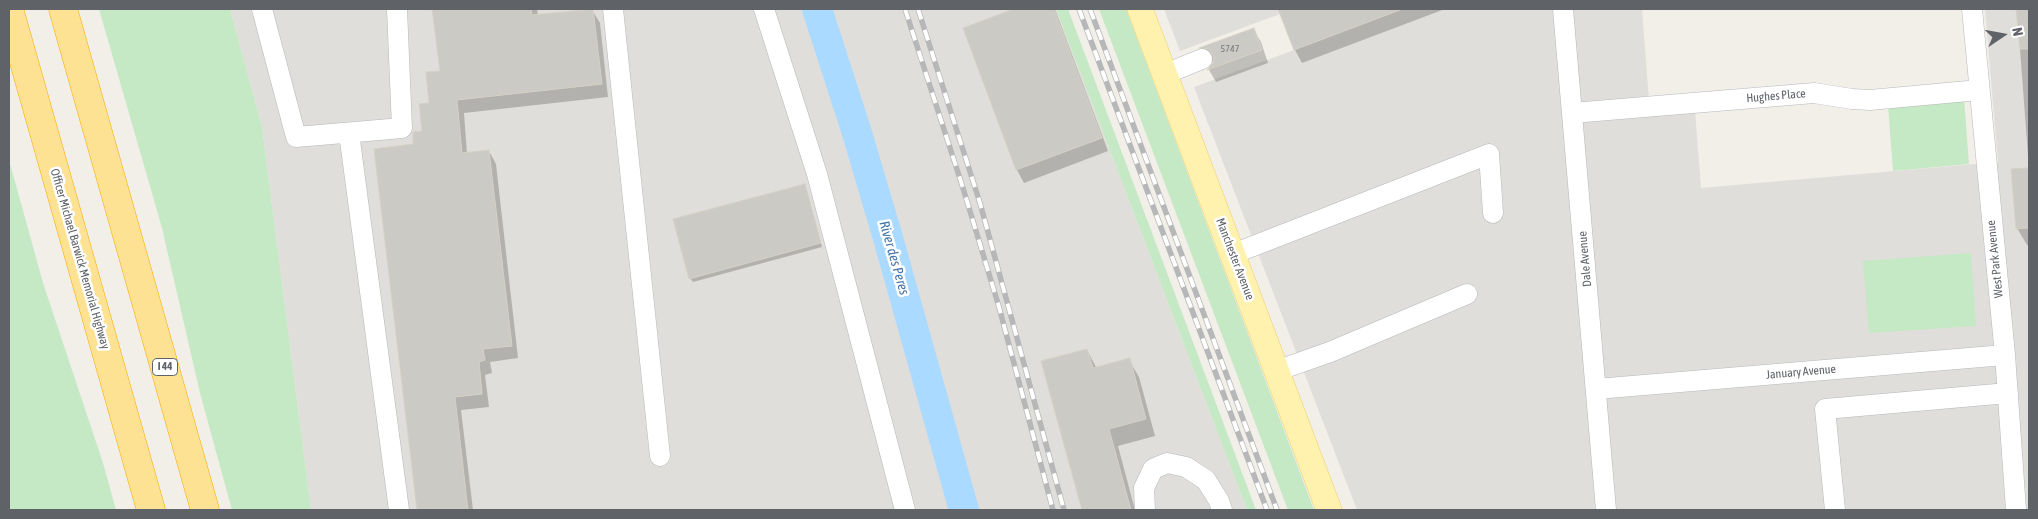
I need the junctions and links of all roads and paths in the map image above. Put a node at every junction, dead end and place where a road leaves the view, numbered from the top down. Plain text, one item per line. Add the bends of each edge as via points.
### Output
1 (9, 9) edge
2 (63, 9) edge
3 (262, 9) edge
4 (398, 9) edge
5 (613, 9) edge
6 (764, 9) edge
7 (1140, 9) edge
8 (1563, 9) edge
9 (1972, 9) edge
10 (14, 33) edge
11 (1202, 59) dead end
12 (1165, 74) junction
13 (1979, 90) junction
14 (1572, 113) junction
15 (350, 133) junction
16 (1493, 213) dead end
17 (1233, 254) junction
18 (1467, 294) dead end
19 (2005, 356) junction
20 (1276, 371) junction
21 (1596, 389) junction
22 (2008, 393) junction
23 (2021, 453) edge
24 (660, 456) dead end
25 (151, 510) edge
26 (205, 510) edge
27 (399, 510) edge
28 (905, 510) edge
29 (1145, 510) edge
30 (1222, 510) edge
31 (1329, 510) edge
32 (1606, 510) edge
33 (1835, 510) edge
34 (2016, 510) edge

1 - 10 highway, Officer Michael Barwick Memorial Highway
2 - 26 highway, I 44
3 - 15 street via 296,137
4 - 15 street via 402,128
5 - 24 street
6 - 28 street via 817,174
7 - 12 main road, Manchester Avenue
8 - 14 street, Dale Avenue
9 - 13 street, West Park Avenue
10 - 25 highway, Officer Michael Barwick Memorial Highway
11 - 12 street
12 - 17 main road, Manchester Avenue
13 - 14 street, Hughes Place via 1870,100 1814,93
13 - 19 street, West Park Avenue
14 - 21 street, Dale Avenue
15 - 27 street
16 - 17 street via 1489,154
17 - 20 main road, Manchester Avenue
18 - 20 street via 1330,352
19 - 21 street, January Avenue
19 - 22 street, West Park Avenue
20 - 31 main road, Manchester Avenue
21 - 32 street, Dale Avenue
22 - 23 street, West Park Avenue
22 - 33 street via 1825,409
23 - 34 street, West Park Avenue
29 - 30 street via 1144,488 1153,469 1167,463 1186,467 1206,480

